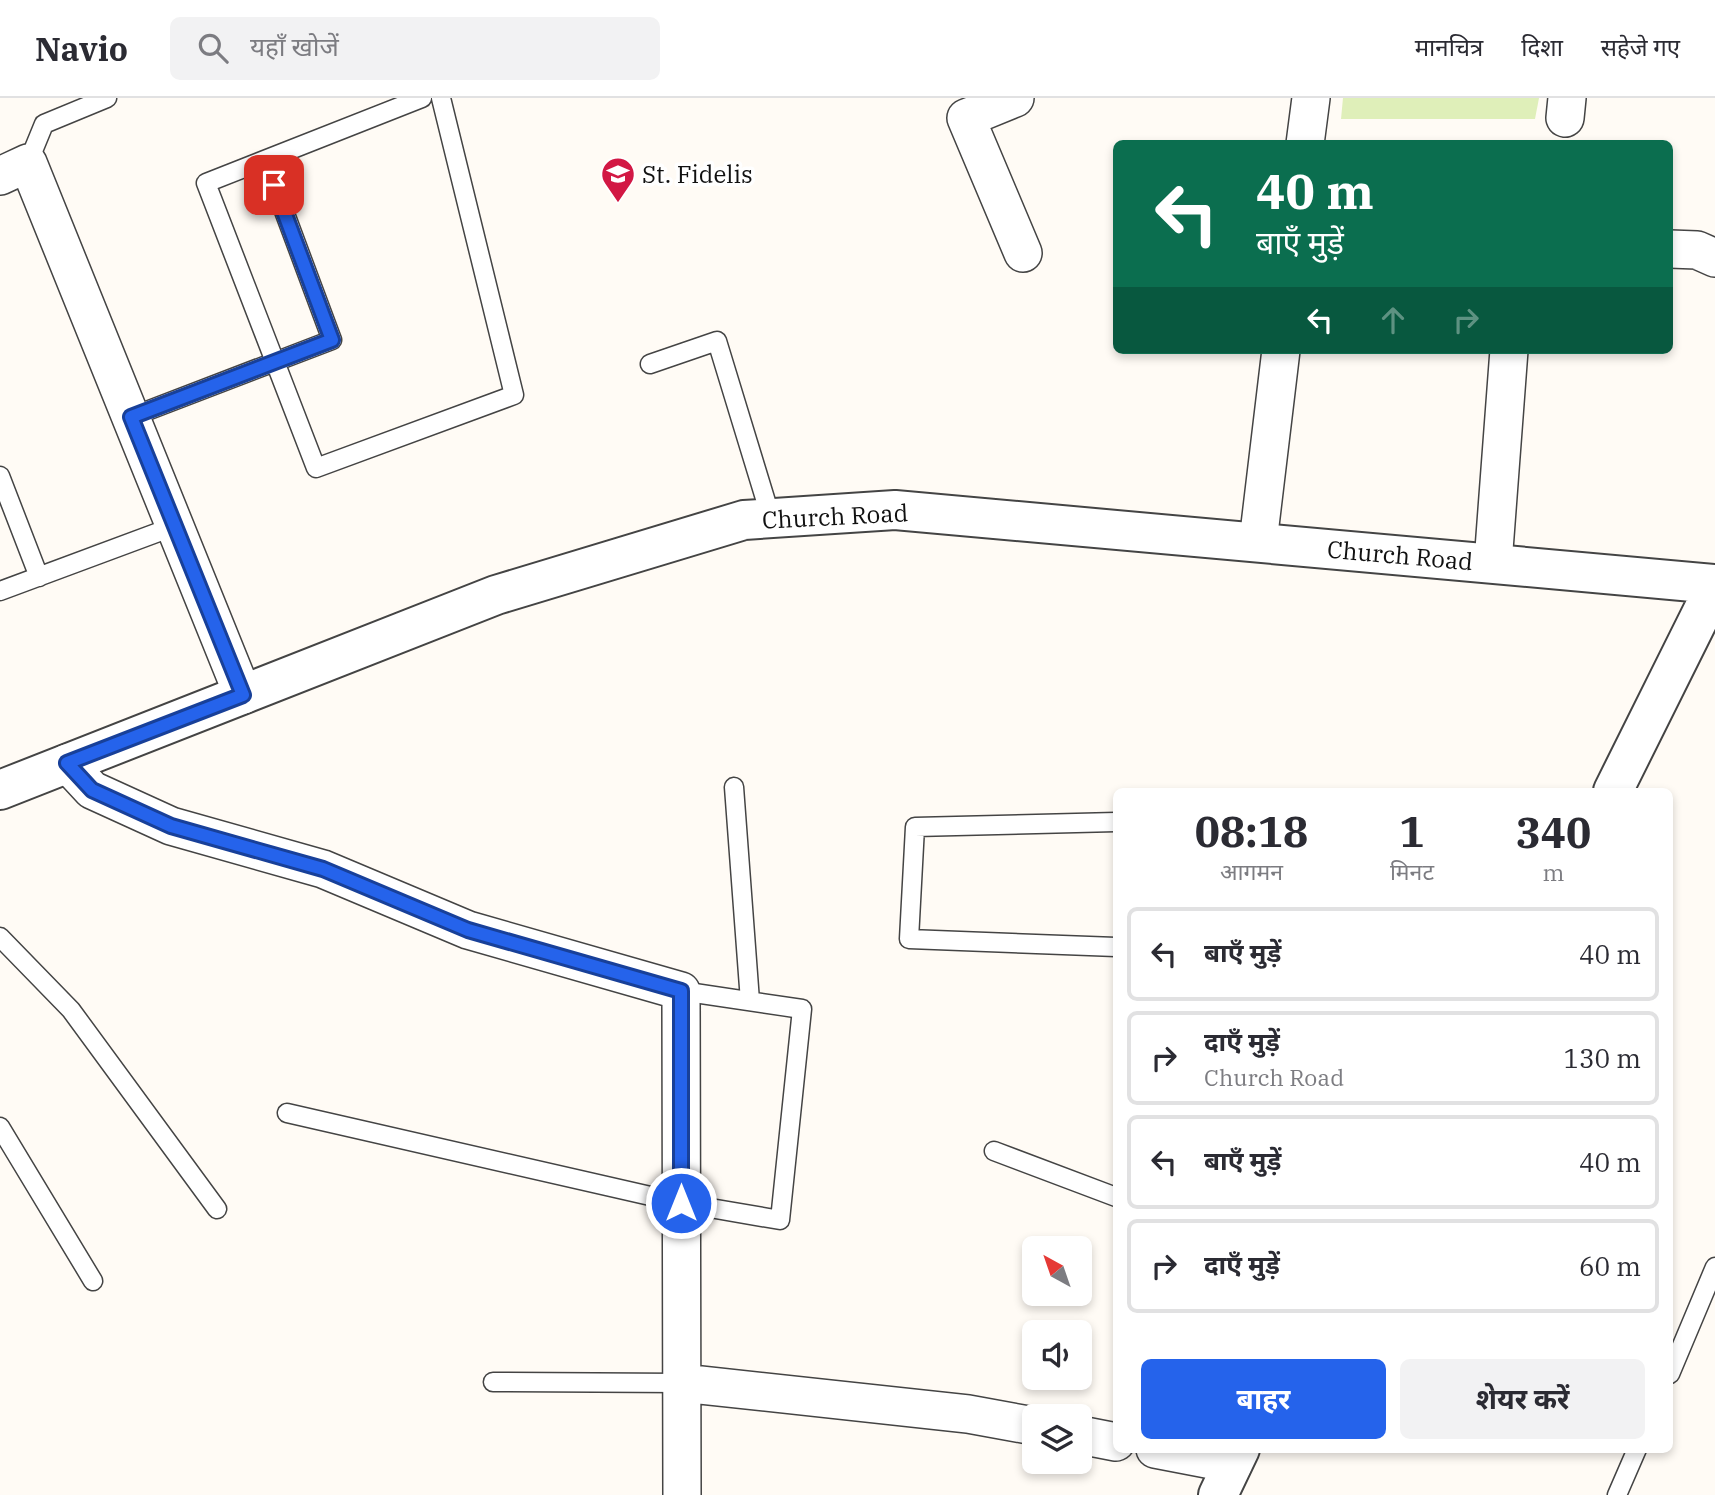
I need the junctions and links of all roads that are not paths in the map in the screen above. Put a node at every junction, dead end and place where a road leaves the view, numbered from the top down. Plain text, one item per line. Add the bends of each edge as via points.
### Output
1 (107, 98) edge
2 (422, 98) edge
3 (441, 98) edge
4 (1015, 98) edge
5 (1311, 98) edge
6 (1306, 140) edge
7 (265, 160) junction
8 (14, 169) edge
9 (1673, 249) edge
10 (1023, 253) dead end
11 (1715, 258) edge
12 (1281, 354) edge
13 (1509, 354) edge
14 (275, 362) junction
15 (650, 364) dead end
16 (131, 417) junction
17 (0, 476) edge
18 (771, 518) junction
19 (175, 526) junction
20 (1258, 542) junction
21 (1493, 563) junction
22 (39, 577) junction
23 (1715, 585) edge
24 (0, 592) edge
25 (243, 695) junction
26 (67, 763) junction
27 (734, 787) dead end
28 (1614, 788) edge
29 (0, 790) edge
30 (1113, 822) edge
31 (0, 937) edge
32 (1113, 947) edge
33 (681, 991) junction
34 (750, 1001) junction
35 (287, 1113) dead end
36 (0, 1127) edge
37 (994, 1151) dead end
38 (1113, 1196) edge
39 (681, 1203) junction
40 (217, 1209) dead end
41 (1715, 1268) edge
42 (93, 1281) dead end
43 (1673, 1367) edge
44 (493, 1382) dead end
45 (682, 1383) junction
46 (1022, 1424) edge
47 (1092, 1437) edge
48 (1113, 1441) edge
49 (1170, 1453) edge
50 (1635, 1453) edge
51 (1230, 1469) edge
52 (682, 1495) edge
53 (1618, 1495) edge

1 - 8 lane via 44,124
2 - 7 lane
3 - 14 lane via 514,396 316,468
4 - 10 street via 966,118
5 - 6 street
7 - 14 lane via 332,340
7 - 14 lane via 206,183
8 - 16 street
9 - 11 street via 1697,250
12 - 20 street
13 - 21 street
14 - 16 lane
15 - 18 lane via 718,341
16 - 19 street
17 - 22 lane
18 - 20 street, Church Road via 895,510
18 - 25 street, Church Road via 744,520 496,595
19 - 22 lane
19 - 25 street
20 - 21 street, Church Road
21 - 23 street, Church Road
22 - 24 lane
23 - 28 street
25 - 26 street, Church Road
26 - 29 street, Church Road
26 - 33 street via 92,790 171,826 323,869 468,930
27 - 34 lane
30 - 32 lane via 915,827 909,939
31 - 40 lane via 71,1010
33 - 34 lane
33 - 39 street
34 - 39 lane via 802,1009 780,1220
35 - 39 lane
36 - 42 lane
37 - 38 lane
39 - 45 street
41 - 43 lane
44 - 45 lane
45 - 46 street
45 - 52 street
47 - 48 street
49 - 51 street
50 - 53 lane

